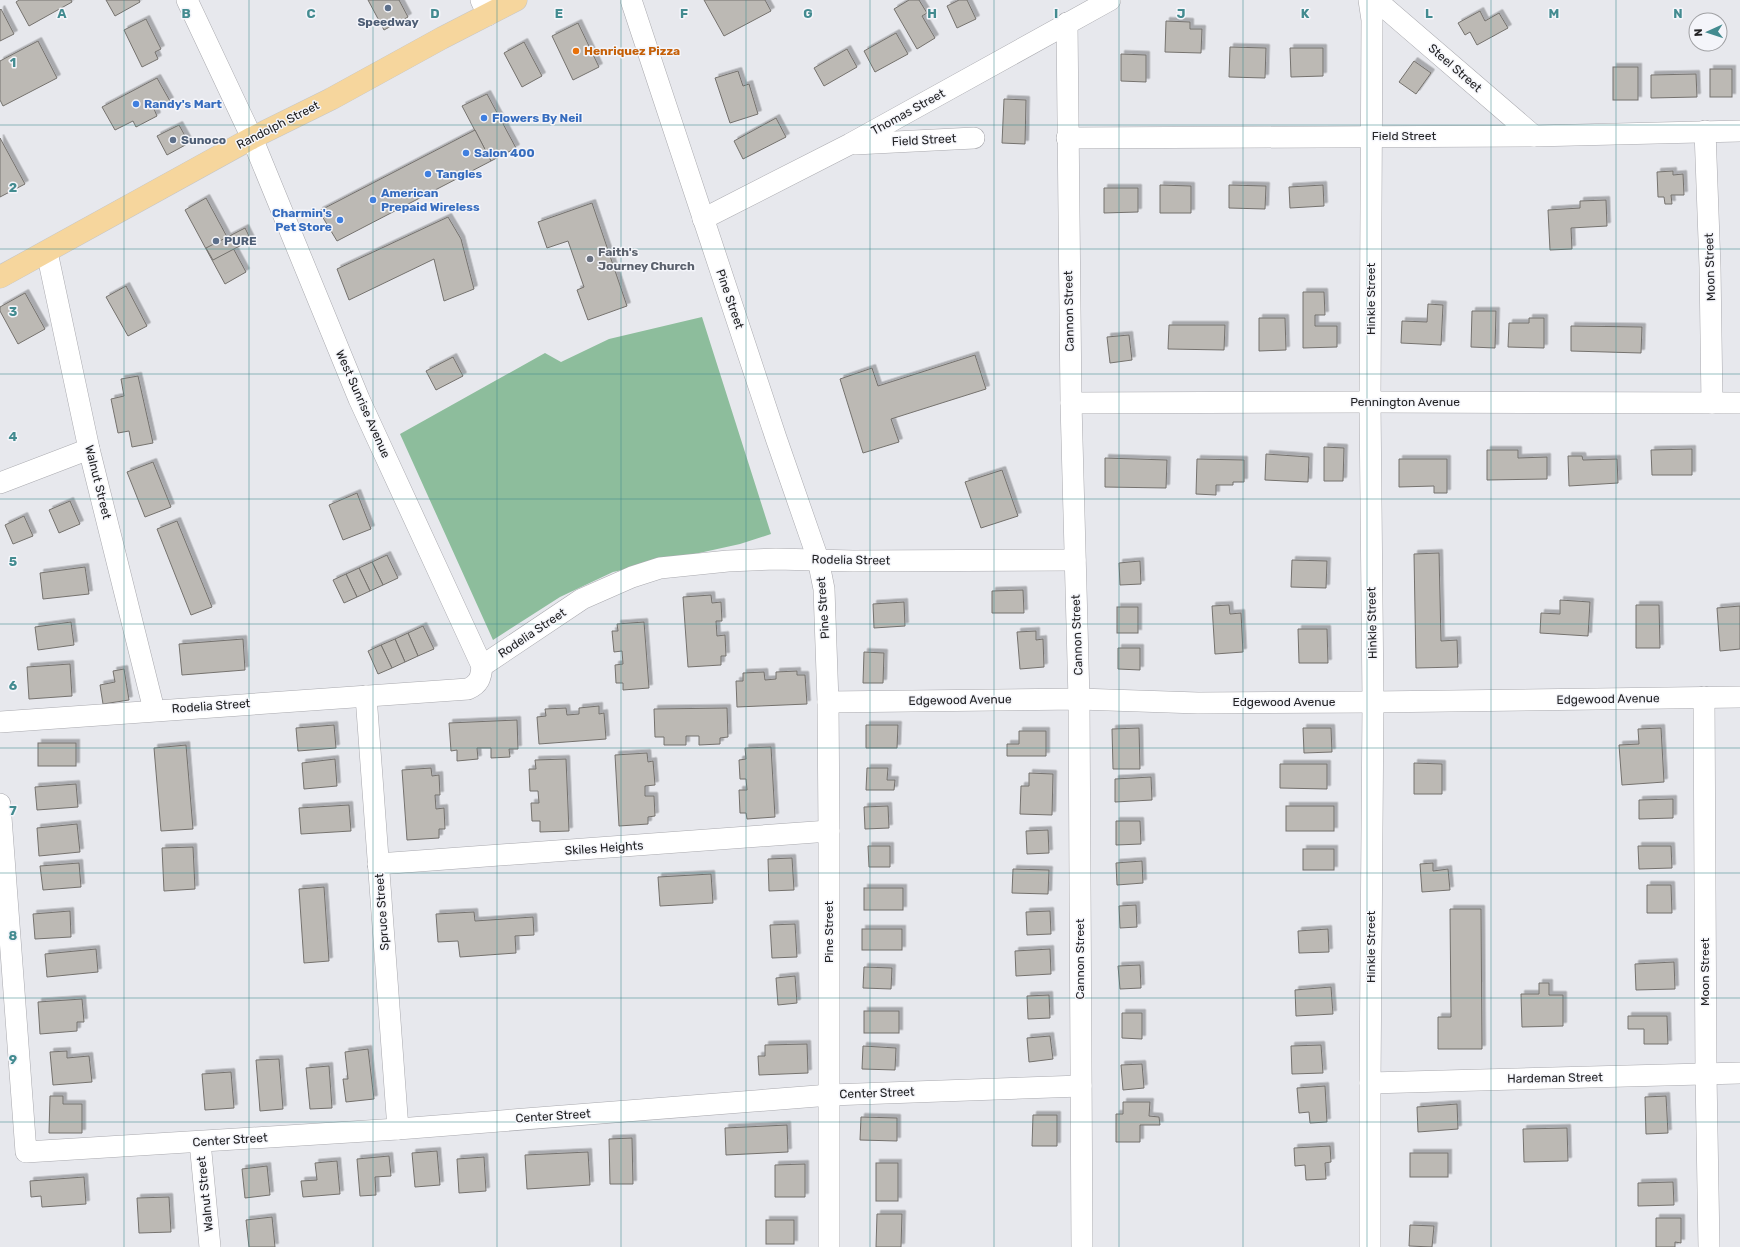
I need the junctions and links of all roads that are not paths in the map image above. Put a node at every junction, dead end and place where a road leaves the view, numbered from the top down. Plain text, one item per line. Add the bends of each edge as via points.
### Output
1 (187, 0) edge
2 (516, 0) edge
3 (630, 0) edge
4 (1110, 0) edge
5 (1369, 0) edge
6 (1376, 0) edge
7 (485, 7) edge
8 (1067, 23) junction
9 (1705, 131) junction
10 (1740, 131) edge
11 (1372, 136) junction
12 (1534, 136) junction
13 (252, 138) junction
14 (974, 138) dead end
15 (1067, 138) junction
16 (850, 144) junction
17 (703, 219) junction
18 (47, 252) junction
19 (0, 277) edge
20 (1370, 402) junction
21 (1070, 403) junction
22 (1712, 403) junction
23 (1740, 403) edge
24 (89, 449) junction
25 (0, 484) edge
26 (818, 559) junction
27 (1075, 560) junction
28 (482, 666) junction
29 (366, 696) junction
30 (1704, 697) junction
31 (1740, 697) edge
32 (1079, 699) junction
33 (828, 702) junction
34 (1373, 702) junction
35 (154, 710) junction
36 (0, 722) edge
37 (0, 804) edge
38 (829, 831) junction
39 (378, 864) junction
40 (1706, 1074) junction
41 (1740, 1074) edge
42 (1370, 1082) junction
43 (1081, 1086) junction
44 (830, 1095) junction
45 (398, 1129) junction
46 (200, 1142) junction
47 (210, 1247) edge
48 (830, 1247) edge
49 (1082, 1247) edge
50 (1370, 1247) edge
51 (1710, 1247) edge

1 - 13 street, West Sunrise Avenue
2 - 7 main road, Randolph Street
3 - 17 street, Pine Street
4 - 8 street, Thomas Street
5 - 11 street, Hinkle Street via 1372,20
6 - 12 street, Steel Street
7 - 13 main road, Randolph Street via 442,38 331,99
8 - 15 street, Cannon Street
8 - 16 street, Thomas Street
9 - 10 street, Field Street
9 - 12 street, Field Street
9 - 22 street, Moon Street
11 - 12 street, Field Street
11 - 15 street, Field Street
11 - 20 street, Hinkle Street
13 - 18 main road, Randolph Street
13 - 28 street, West Sunrise Avenue via 359,399
14 - 16 street, Field Street
15 - 21 street, Cannon Street
16 - 17 street, Thomas Street
17 - 26 street, Pine Street
18 - 19 main road, Randolph Street
18 - 24 street, Walnut Street
20 - 21 street, Pennington Avenue
20 - 22 street, Pennington Avenue
20 - 34 street, Hinkle Street
21 - 27 street, Cannon Street
22 - 23 street, Pennington Avenue
24 - 25 street
24 - 35 street, Walnut Street
26 - 27 street, Rodelia Street
26 - 28 street, Rodelia Street via 776,559 660,568 582,599
26 - 33 street, Pine Street via 824,589
27 - 32 street, Cannon Street
28 - 29 street, Rodelia Street via 481,678 476,685 468,689
29 - 35 street, Rodelia Street
29 - 39 street, Spruce Street
30 - 31 street, Edgewood Avenue
30 - 34 street, Edgewood Avenue
30 - 40 street, Moon Street
32 - 33 street, Edgewood Avenue
32 - 34 street, Edgewood Avenue via 1198,703
32 - 43 street, Cannon Street
33 - 38 street, Pine Street
34 - 42 street, Hinkle Street
35 - 36 street, Rodelia Street
37 - 46 street, Center Street via 26,1152
38 - 39 street, Skiles Heights
38 - 44 street, Pine Street
39 - 45 street, Spruce Street
40 - 41 street, Hardeman Street
40 - 42 street, Hardeman Street
40 - 51 street, Moon Street
42 - 50 street, Hinkle Street
43 - 44 street, Center Street
43 - 49 street, Cannon Street
44 - 45 street, Center Street
44 - 48 street, Pine Street
45 - 46 street, Center Street
46 - 47 street, Walnut Street

